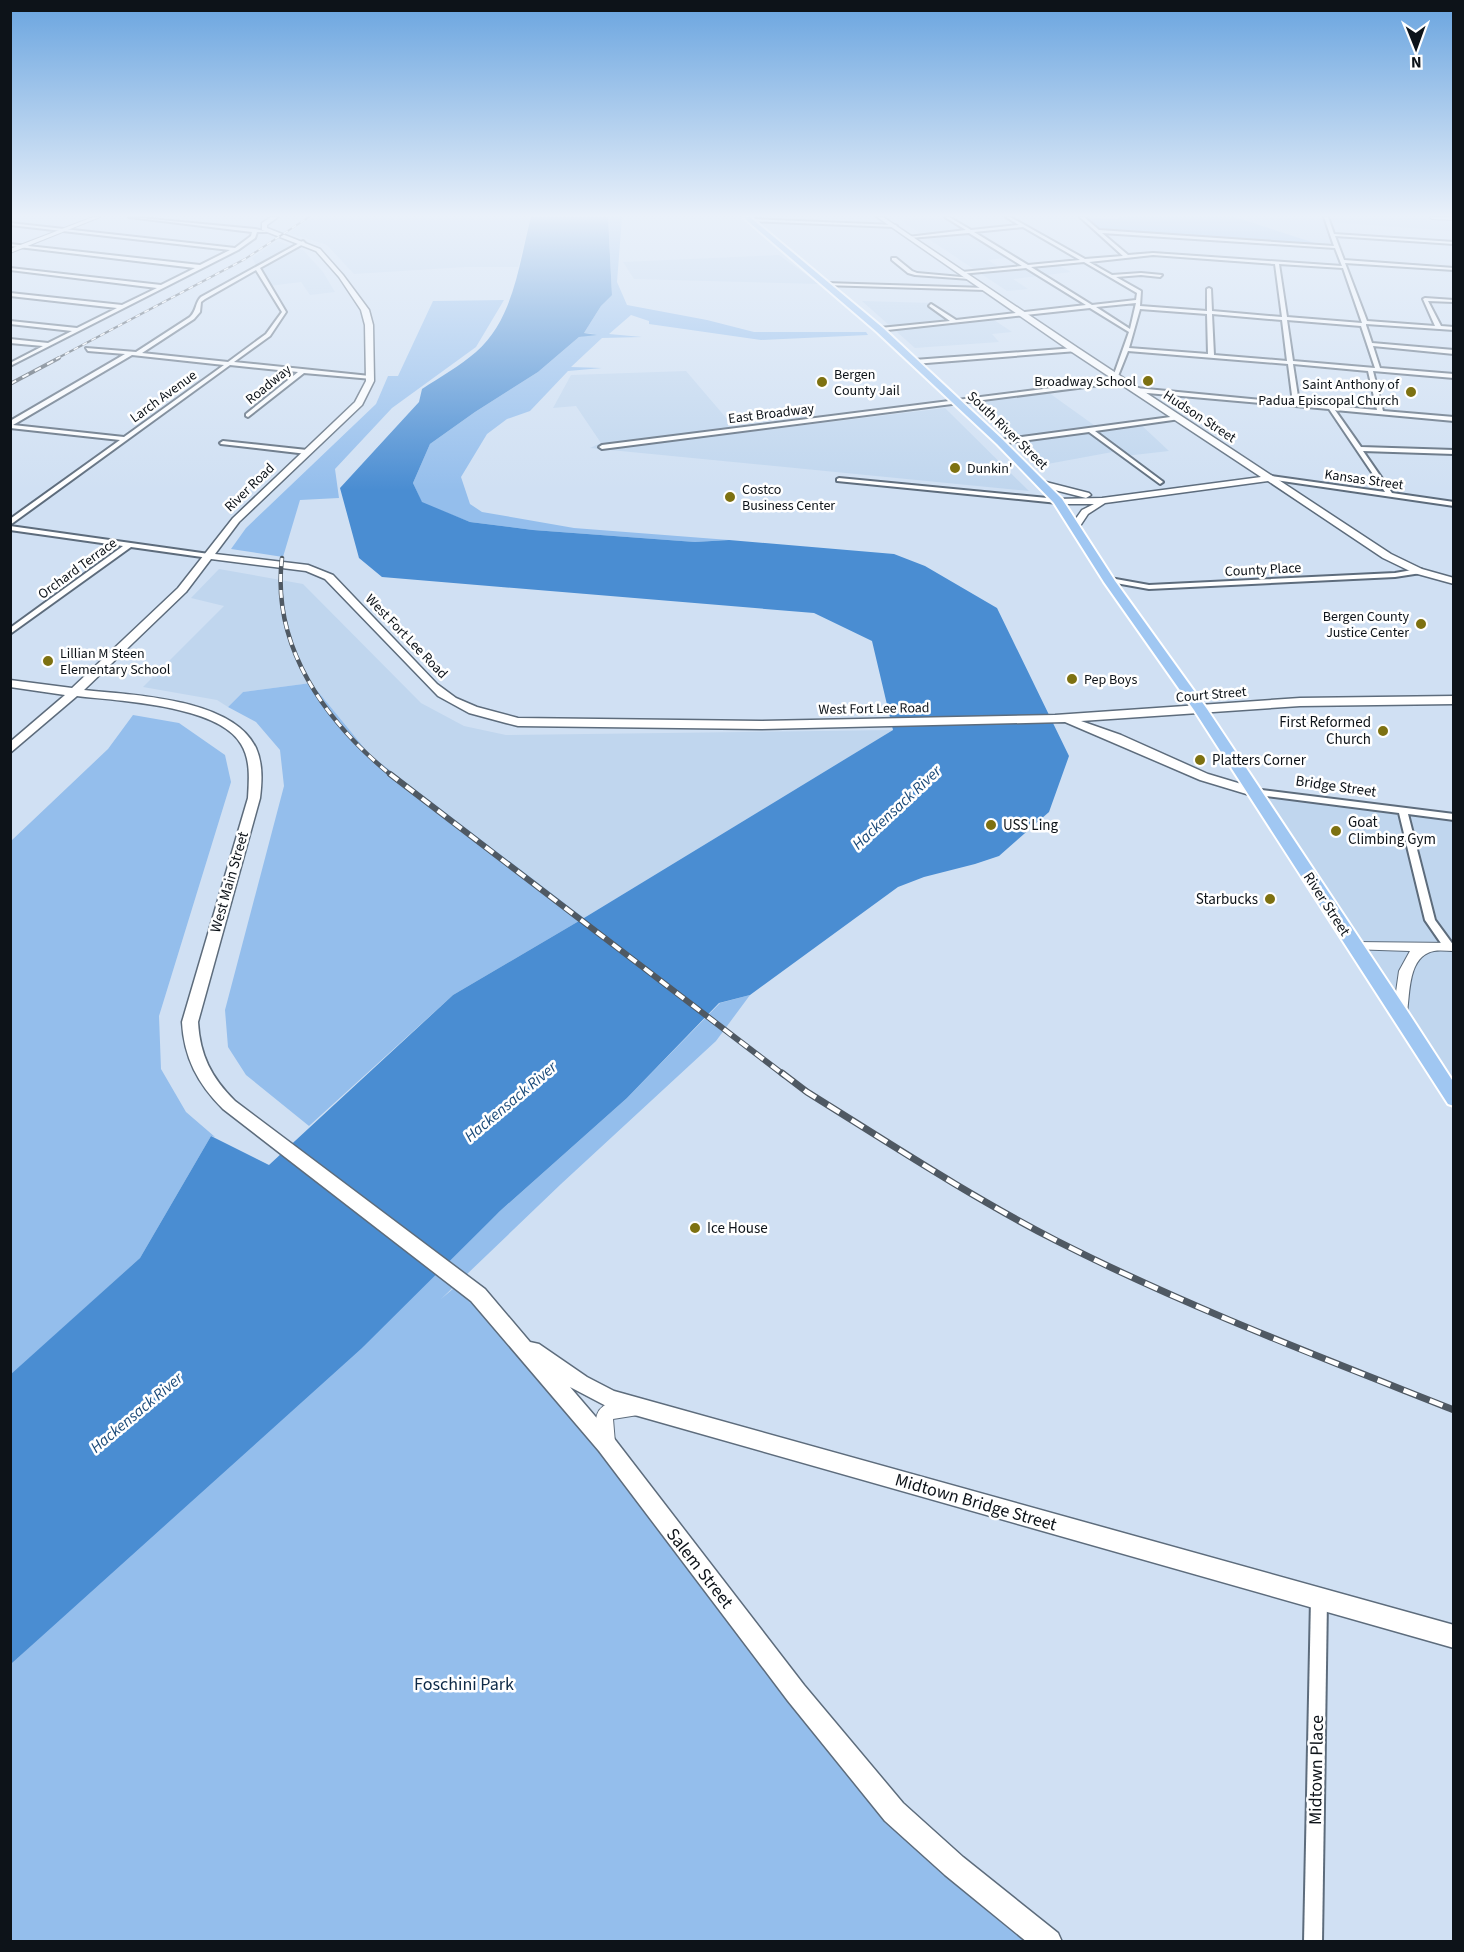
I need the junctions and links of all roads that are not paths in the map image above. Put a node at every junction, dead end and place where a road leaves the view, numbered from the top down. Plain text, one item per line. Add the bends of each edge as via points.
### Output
1 (121, 308) edge
2 (199, 308) edge
3 (282, 308) edge
4 (364, 308) edge
5 (854, 308) edge
6 (935, 308) edge
7 (1014, 308) edge
8 (1080, 308) edge
9 (1093, 308) edge
10 (1138, 308) edge
11 (1175, 308) edge
12 (1209, 308) edge
13 (1284, 308) edge
14 (1359, 308) edge
15 (1429, 308) edge
16 (1209, 312) junction
17 (1023, 314) junction
18 (1286, 319) junction
19 (10, 322) edge
20 (955, 322) junction
21 (1364, 323) junction
22 (1439, 328) junction
23 (1454, 329) edge
24 (78, 330) junction
25 (880, 330) junction
26 (1132, 332) junction
27 (10, 341) edge
28 (1368, 344) junction
29 (51, 345) junction
30 (1125, 349) junction
31 (88, 350) dead end
32 (1075, 350) junction
33 (1453, 353) edge
34 (133, 354) junction
35 (1211, 356) junction
36 (914, 362) junction
37 (1290, 363) junction
38 (229, 364) junction
39 (10, 365) edge
40 (1370, 369) junction
41 (1378, 370) junction
42 (303, 371) junction
43 (1454, 376) edge
44 (370, 378) junction
45 (1118, 378) junction
46 (1136, 390) junction
47 (956, 401) junction
48 (1296, 405) junction
49 (1331, 408) junction
50 (1381, 412) junction
51 (248, 416) dead end
52 (1178, 418) junction
53 (1454, 419) edge
54 (10, 425) edge
55 (1090, 430) junction
56 (124, 439) junction
57 (1000, 442) junction
58 (223, 443) dead end
59 (602, 447) dead end
60 (1358, 449) junction
61 (307, 452) junction
62 (1454, 452) edge
63 (1271, 478) junction
64 (839, 480) dead end
65 (1160, 482) dead end
66 (1043, 484) junction
67 (1201, 488) junction
68 (1293, 494) junction
69 (1389, 494) junction
70 (1009, 496) junction
71 (1131, 497) junction
72 (1058, 501) junction
73 (1454, 504) edge
74 (10, 523) edge
75 (1075, 527) junction
76 (10, 528) edge
77 (129, 545) junction
78 (209, 556) junction
79 (1418, 571) junction
80 (1110, 580) junction
81 (1454, 581) edge
82 (10, 632) edge
83 (10, 683) edge
84 (75, 692) junction
85 (1454, 700) edge
86 (1200, 709) junction
87 (1120, 715) junction
88 (1055, 719) junction
89 (970, 720) joint
90 (1117, 738) junction
91 (10, 749) edge
92 (1253, 792) junction
93 (1403, 812) junction
94 (1454, 817) edge
95 (1354, 946) junction
96 (1434, 946) junction
97 (1451, 947) edge
98 (1400, 1013) junction
99 (1454, 1099) edge
100 (349, 1197) joint
101 (512, 1336) junction
102 (664, 1415) junction
103 (606, 1444) junction
104 (1319, 1599) junction
105 (1454, 1637) edge
106 (1049, 1941) edge
107 (1313, 1941) edge

1 - 24 street
2 - 34 street via 195,315
3 - 38 street, Larch Avenue via 284,312 268,334
4 - 44 main road, River Road via 369,326
5 - 25 main road, South River Street
6 - 20 street
7 - 17 main road, Hudson Street
8 - 17 street
9 - 26 street
10 - 26 street
11 - 16 street
12 - 16 street
13 - 18 street
14 - 21 street
15 - 22 street
16 - 18 street
16 - 35 street
17 - 20 street
17 - 32 main road, Hudson Street
18 - 21 street
18 - 37 street
19 - 24 street
20 - 25 street
21 - 22 street
21 - 28 street
22 - 23 street
24 - 29 street
25 - 36 main road, South River Street
26 - 30 street
27 - 29 street
28 - 33 street
28 - 41 street
29 - 39 street
30 - 35 street
30 - 45 street
31 - 34 street
32 - 36 street
32 - 45 main road, Hudson Street
34 - 38 street
34 - 54 street
35 - 37 street
36 - 47 main road, South River Street
37 - 40 street
37 - 48 street
38 - 42 street
38 - 56 street, Larch Avenue
40 - 41 street
40 - 50 street
41 - 43 street
42 - 44 street
42 - 51 street, Roadway
44 - 61 main road, River Road via 359,403
45 - 46 main road, Hudson Street
45 - 47 street, East Broadway
46 - 48 street
46 - 52 main road, Hudson Street
47 - 57 main road, South River Street
47 - 59 street, East Broadway
48 - 49 street
49 - 50 street
49 - 60 street
50 - 53 street
52 - 55 street
52 - 63 main road, Hudson Street
54 - 56 street
55 - 57 street
55 - 65 street
56 - 74 street, Larch Avenue
57 - 66 main road, South River Street
58 - 61 street
60 - 62 street
60 - 69 street
61 - 78 main road, River Road via 236,520
63 - 67 main road
63 - 68 main road, Hudson Street
63 - 69 street, Kansas Street
64 - 70 street
66 - 70 street via 1032,493
66 - 71 main road via 1086,495
66 - 72 main road, South River Street
67 - 68 main road via 1256,485
67 - 71 main road
68 - 79 main road, Hudson Street via 1387,556
69 - 73 street, Kansas Street
70 - 72 street
71 - 72 main road
71 - 75 main road via 1085,512
72 - 75 main road, South River Street
75 - 80 main road, South River Street
76 - 77 street, West Fort Lee Road
77 - 78 street, West Fort Lee Road
77 - 82 street, Orchard Terrace
78 - 84 main road, River Road via 182,591
78 - 89 main road, West Fort Lee Road via 308,568 329,577 436,688 466,708 495,718 541,724
79 - 80 street, County Place via 1155,586
79 - 81 main road, Hudson Street
80 - 86 main road, South River Street
83 - 84 main road, West Main Street
84 - 91 main road, River Road
84 - 100 main road, West Main Street via 196,712 240,734 251,752 256,781 254,798 194,1005 190,1041 201,1074 213,1091
85 - 86 main road, Court Street via 1300,702
86 - 87 main road, Court Street
86 - 92 main road, River Street
87 - 88 main road, Court Street
87 - 90 main road via 1109,726
88 - 89 main road, Court Street
88 - 90 main road, Bridge Street
90 - 92 main road, Bridge Street via 1204,777
92 - 93 street, Bridge Street
92 - 95 main road, River Street
93 - 94 street, Bridge Street
93 - 97 street via 1430,920
95 - 96 street
95 - 98 main road, River Street
96 - 97 street
96 - 98 street via 1414,954 1406,971
98 - 99 main road, River Street
100 - 101 main road, Salem Street via 478,1295
101 - 102 main road, Midtown Bridge Street via 610,1399
101 - 103 main road, Salem Street
102 - 103 street via 634,1409 607,1411 603,1420
102 - 104 main road, Midtown Bridge Street
103 - 106 main road, Salem Street via 796,1693 894,1812 1023,1924
104 - 105 main road, Midtown Bridge Street
104 - 107 street, Midtown Place

